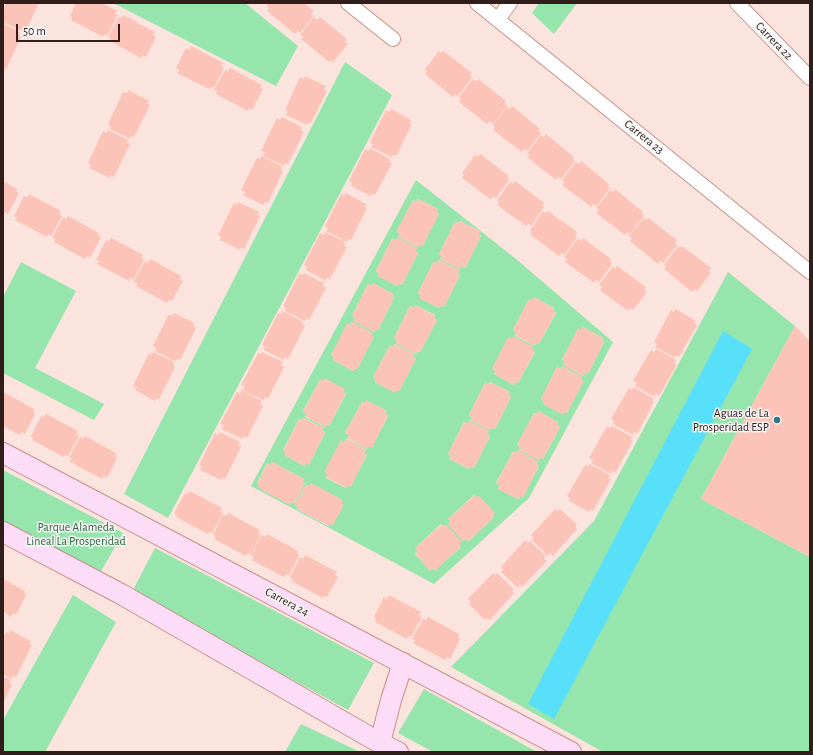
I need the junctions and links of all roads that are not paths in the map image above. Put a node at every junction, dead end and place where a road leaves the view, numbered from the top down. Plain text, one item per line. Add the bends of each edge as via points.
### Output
1 (348, 3) edge
2 (477, 3) edge
3 (510, 3) edge
4 (738, 3) edge
5 (498, 19) junction
6 (393, 39) dead end
7 (810, 78) edge
8 (810, 272) edge
9 (3, 453) edge
10 (3, 532) edge
11 (403, 663) junction
12 (380, 743) junction
13 (398, 752) edge
14 (571, 752) edge

1 - 6 street
2 - 5 street, Carrera 23
3 - 5 street
4 - 7 street, Carrera 22
5 - 8 street, Carrera 23
9 - 11 street, Carrera 24
10 - 12 street via 121,594
11 - 12 street
11 - 14 street, Carrera 24
12 - 13 street

